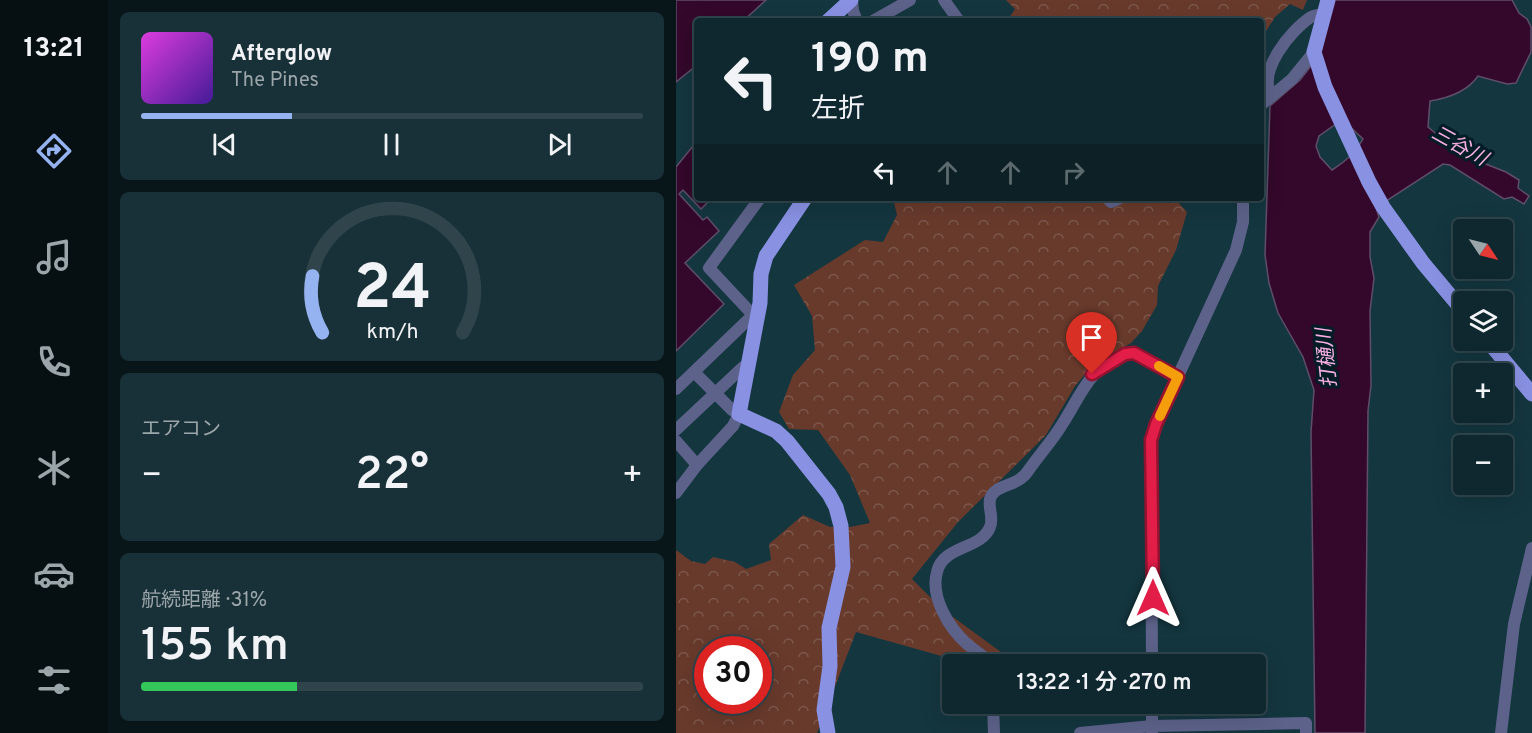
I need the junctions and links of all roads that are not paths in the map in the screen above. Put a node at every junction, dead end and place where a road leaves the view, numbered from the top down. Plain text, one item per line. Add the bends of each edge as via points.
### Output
1 (851, 0) edge
2 (910, 0) edge
3 (944, 0) edge
4 (1326, 7) edge
5 (831, 18) edge
6 (856, 18) edge
7 (878, 18) edge
8 (957, 18) edge
9 (1315, 54) junction
10 (1272, 96) junction
11 (1264, 103) edge
12 (758, 201) edge
13 (803, 201) edge
14 (1243, 201) edge
15 (1453, 299) edge
16 (755, 316) junction
17 (1496, 351) edge
18 (747, 367) junction
19 (694, 372) junction
20 (1178, 377) junction
21 (676, 389) edge
22 (715, 393) junction
23 (1531, 393) edge
24 (739, 414) junction
25 (676, 430) edge
26 (676, 441) edge
27 (697, 465) junction
28 (676, 493) edge
29 (1531, 548) edge
30 (980, 654) edge
31 (1152, 654) edge
32 (993, 714) edge
33 (1152, 729) edge
34 (828, 733) edge
35 (994, 733) edge
36 (1080, 733) edge
37 (1306, 733) edge
38 (1501, 733) edge

1 - 5 main road
1 - 6 street
2 - 7 street
3 - 8 street
4 - 9 main road
4 - 10 street via 1288,38 1276,56 1267,76
9 - 10 street
9 - 15 main road via 1325,87 1383,207
10 - 11 street
12 - 16 street via 709,268
13 - 16 main road via 766,256
14 - 20 street via 1236,250
16 - 18 main road
16 - 19 street
17 - 23 main road
18 - 22 street
18 - 24 main road
19 - 21 street
19 - 22 street
20 - 30 street via 1134,353 1125,354 1092,374 1062,425 1022,479 1000,487 990,499 991,526 983,537 952,552 940,566 937,593 942,609 959,635
20 - 31 street via 1151,440
22 - 24 street
22 - 25 street
24 - 27 street
24 - 34 main road via 776,431 787,441 836,507 844,567 829,628 830,666 824,710
26 - 27 street
27 - 28 street
29 - 38 street via 1514,624
32 - 35 street
33 - 36 street
33 - 37 street via 1306,723

